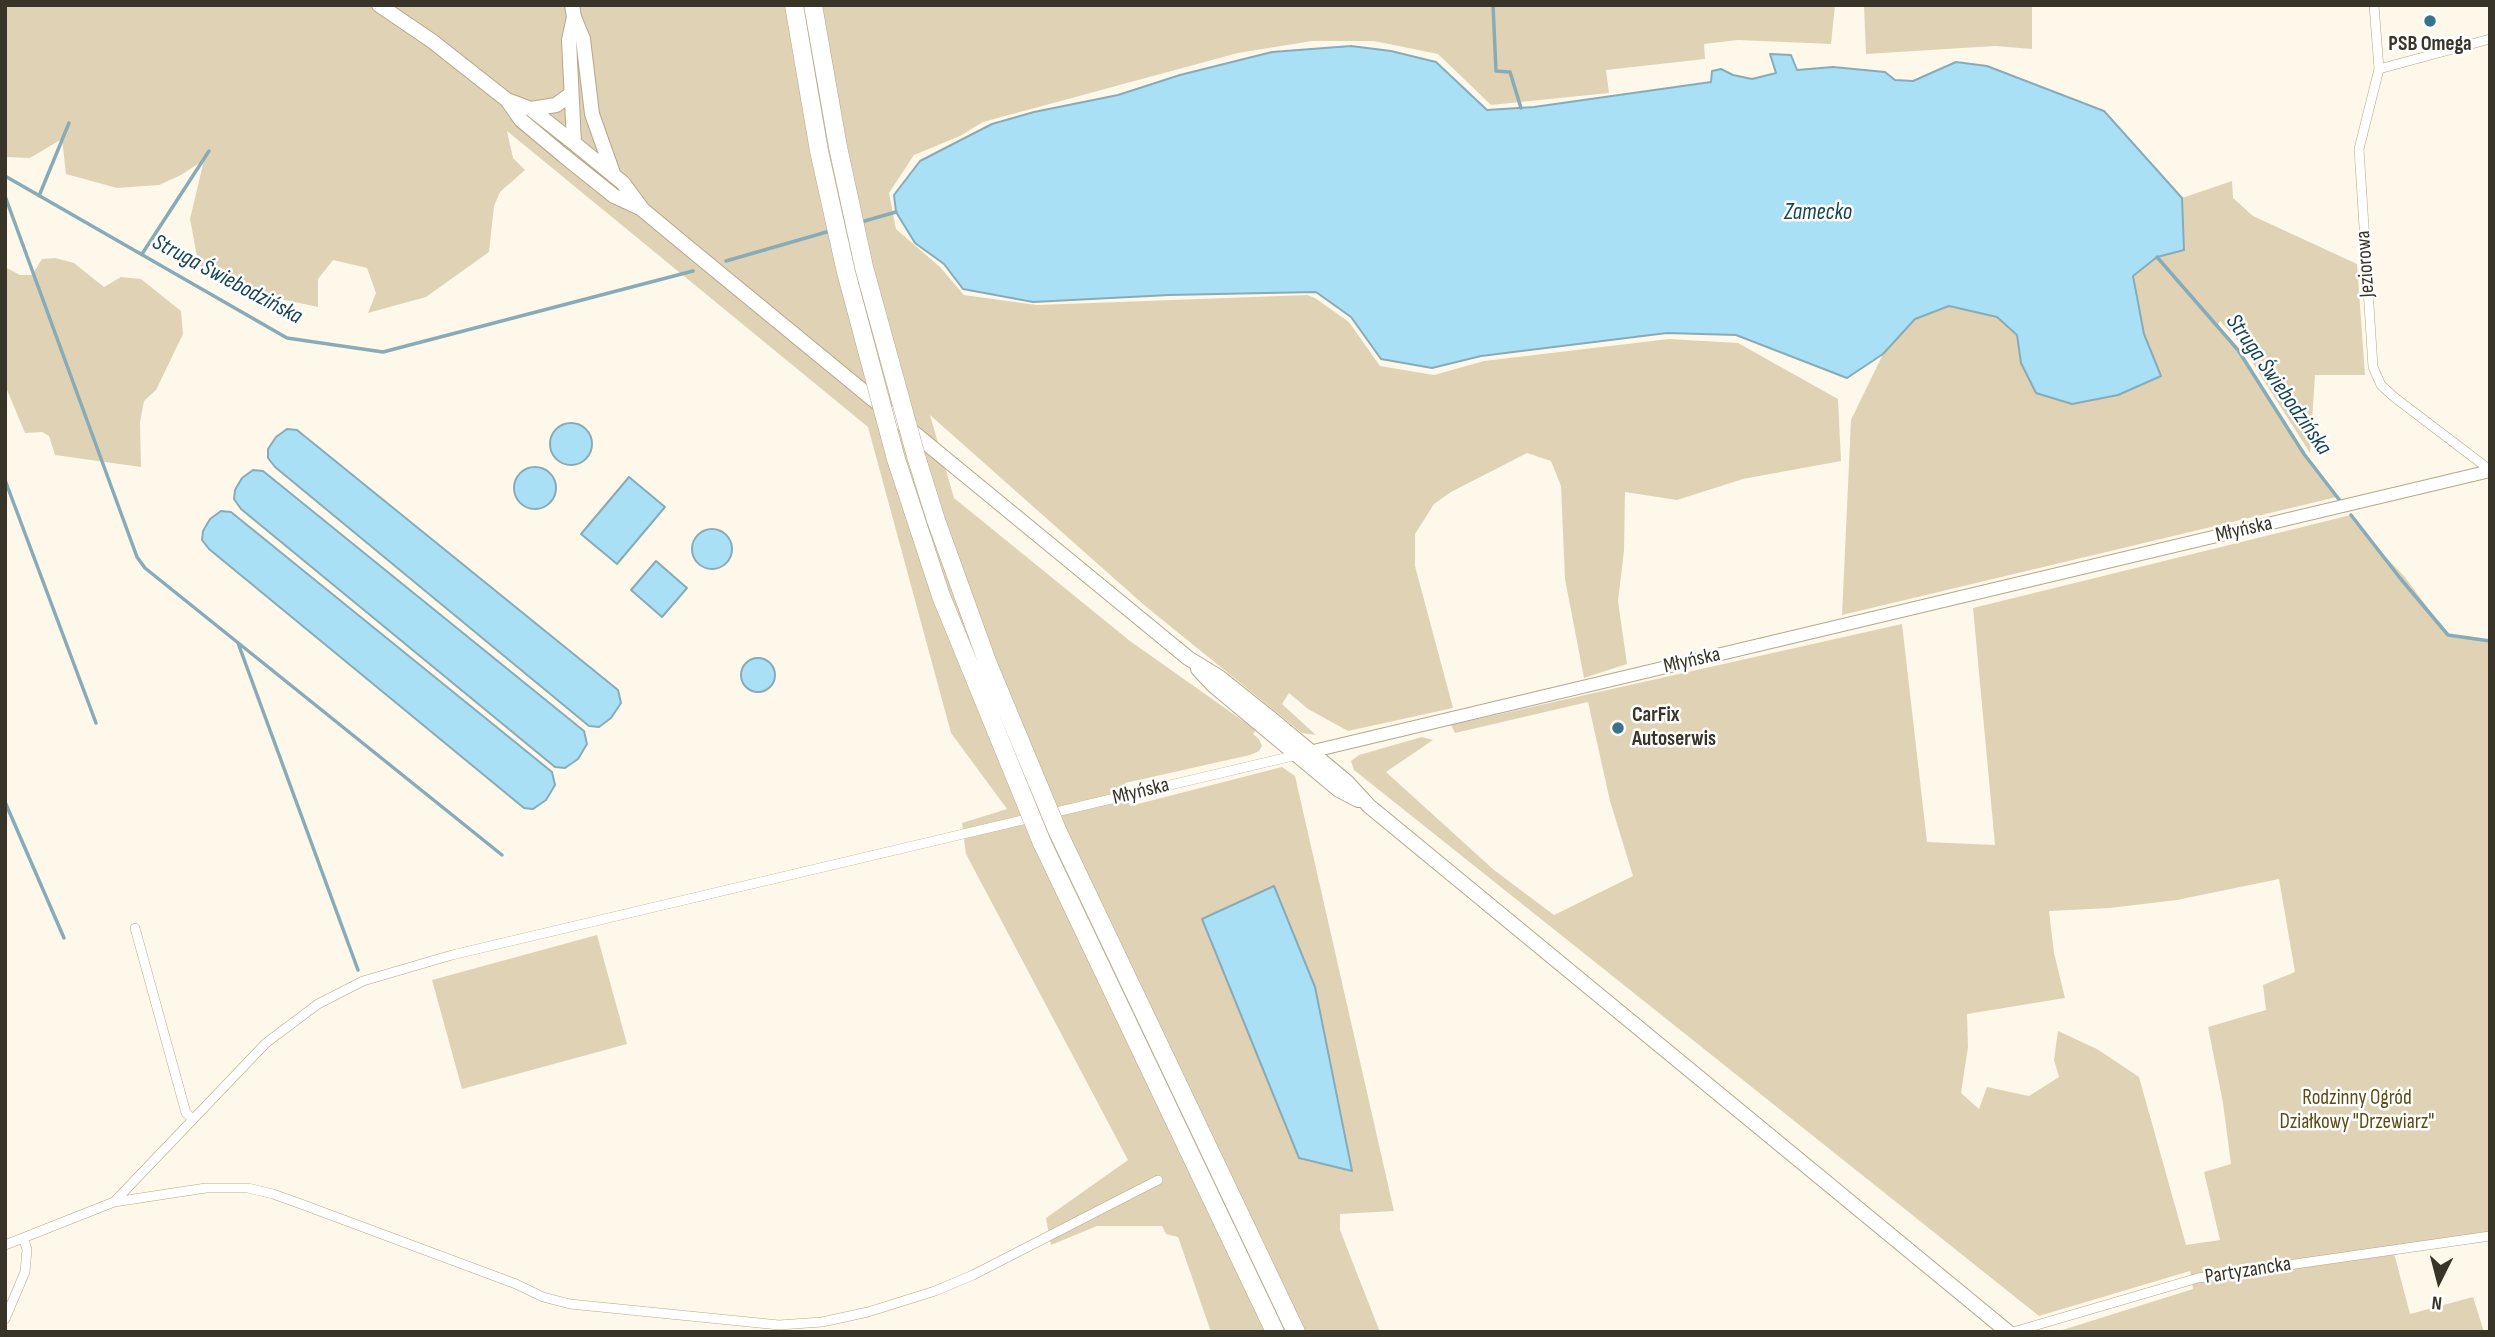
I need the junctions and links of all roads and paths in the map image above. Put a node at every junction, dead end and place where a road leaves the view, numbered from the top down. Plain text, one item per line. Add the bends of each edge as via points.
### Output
1 (379, 5) edge
2 (794, 5) edge
3 (813, 5) edge
4 (2374, 5) edge
5 (573, 11) edge
6 (2490, 39) edge
7 (2379, 69) junction
8 (571, 94) junction
9 (507, 100) junction
10 (531, 109) junction
11 (592, 114) junction
12 (574, 143) junction
13 (564, 156) junction
14 (614, 176) junction
15 (643, 210) junction
16 (2490, 470) edge
17 (1304, 754) junction
18 (135, 928) dead end
19 (193, 1119) junction
20 (1158, 1180) dead end
21 (114, 1202) junction
22 (2490, 1236) edge
23 (23, 1238) junction
24 (5, 1245) edge
25 (5, 1319) edge
26 (1275, 1332) edge
27 (1296, 1332) edge
28 (2010, 1332) edge

1 - 9 main road
2 - 26 highway, bridge via 846,272 896,459 941,596 1042,843
3 - 27 highway, bridge via 864,267 916,456 988,664 1058,832
4 - 7 street, Jeziorowa
5 - 8 main road
5 - 11 main road via 583,39
6 - 7 street
7 - 16 street, Jeziorowa via 2359,149 2373,367 2381,385
8 - 10 main road via 556,105
8 - 12 main road
9 - 10 main road
9 - 13 main road via 521,120
10 - 12 main road
11 - 12 main road via 586,135
11 - 14 main road
12 - 13 main road
12 - 14 main road
13 - 15 main road via 614,196
14 - 15 main road
15 - 17 main road via 1188,658 1219,677
16 - 17 street, Młyńska
17 - 19 street, Młyńska via 452,955 363,981 281,1030
17 - 28 main road via 1347,782 1369,806
18 - 19 street via 186,1113
19 - 21 street, Młyńska
20 - 21 street via 934,1291 868,1312 779,1325 561,1302 248,1188 206,1188
21 - 23 street
22 - 28 street, Partyzancka via 2198,1278
23 - 24 street
23 - 25 street via 25,1272

